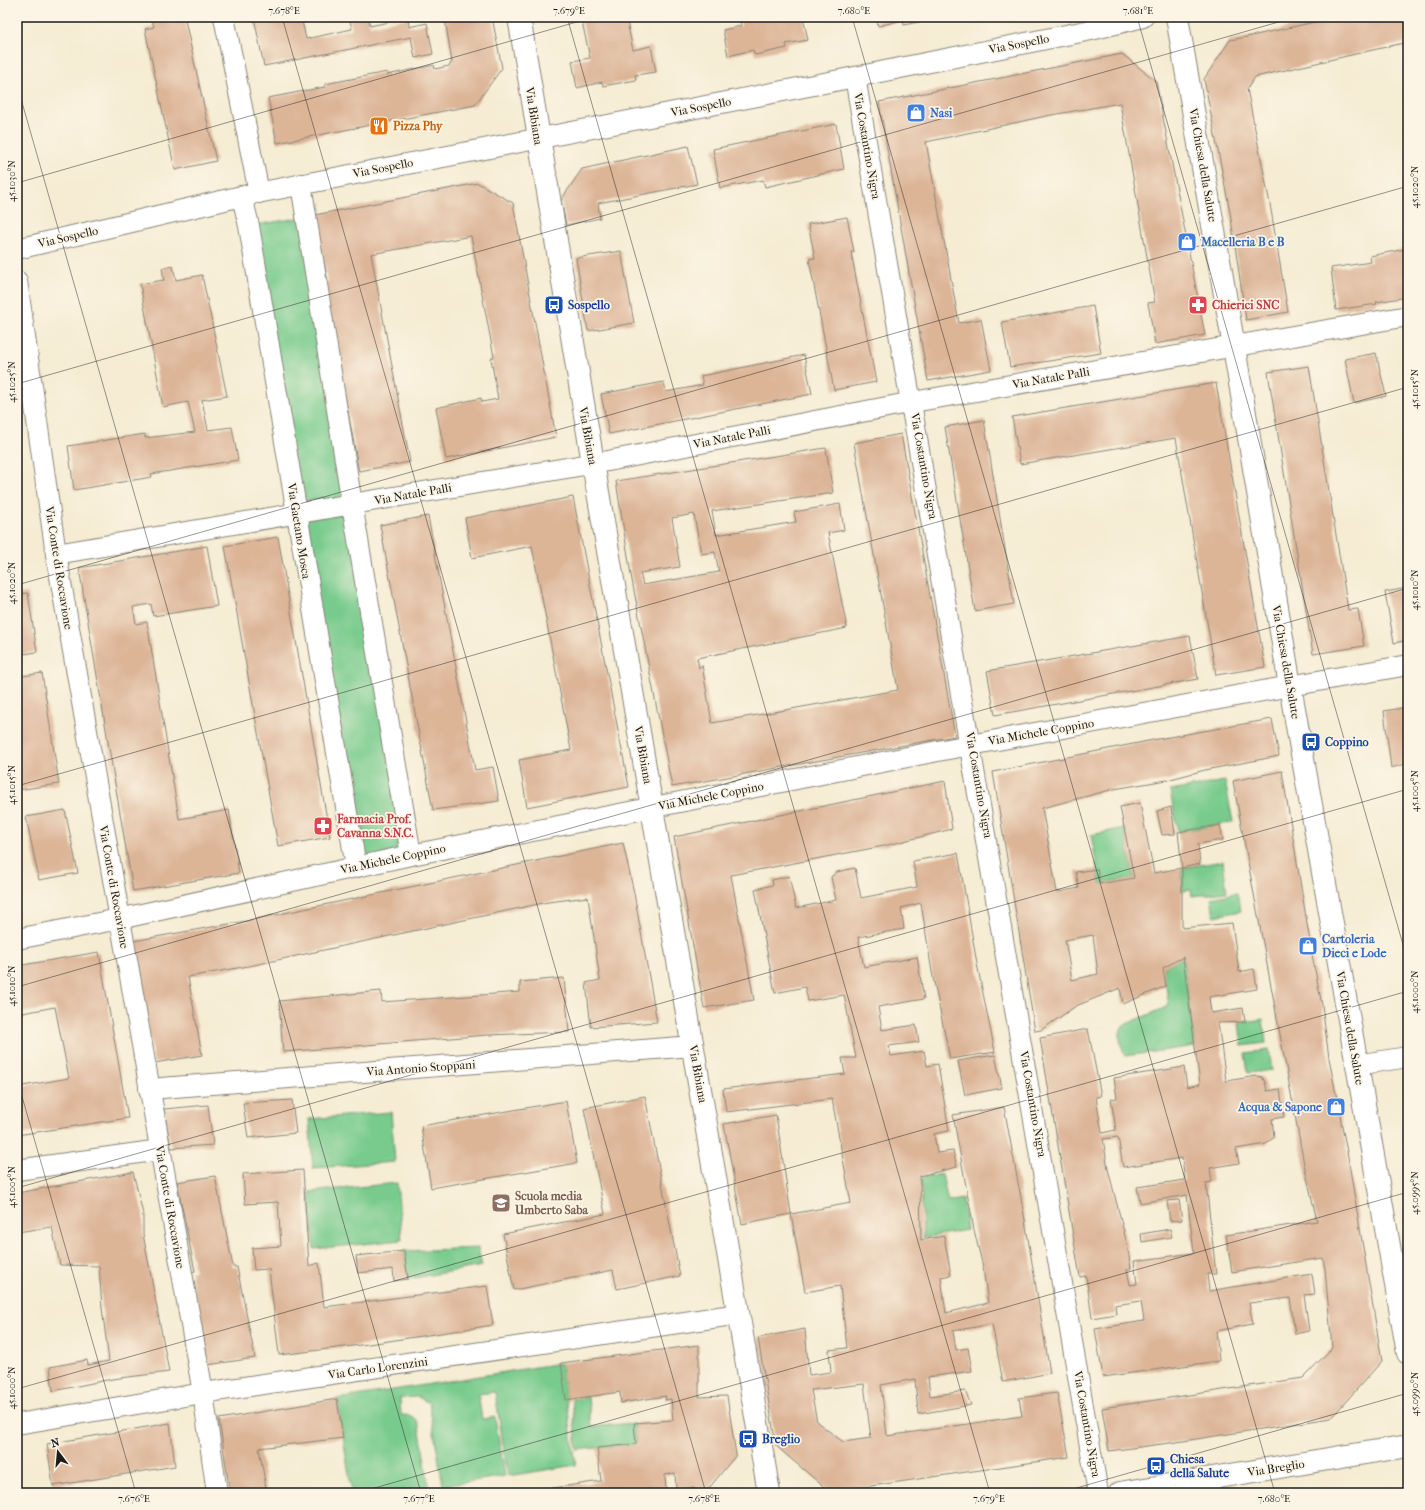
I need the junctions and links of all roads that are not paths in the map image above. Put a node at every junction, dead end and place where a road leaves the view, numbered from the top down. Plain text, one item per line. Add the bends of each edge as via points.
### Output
1 (224, 17) edge
2 (519, 17) edge
3 (1143, 17) edge
4 (1177, 17) edge
5 (855, 77) junction
6 (538, 138) junction
7 (301, 184) junction
8 (251, 195) junction
9 (17, 249) edge
10 (17, 281) edge
11 (1408, 316) edge
12 (1234, 346) junction
13 (913, 402) junction
14 (593, 463) junction
15 (352, 504) junction
16 (296, 513) junction
17 (56, 554) junction
18 (1408, 665) edge
19 (1290, 686) junction
20 (972, 745) junction
21 (652, 807) junction
22 (411, 855) junction
23 (356, 867) junction
24 (119, 919) junction
25 (17, 939) edge
26 (693, 1046) junction
27 (1408, 1057) edge
28 (1356, 1064) junction
29 (149, 1089) junction
30 (160, 1150) junction
31 (17, 1170) edge
32 (739, 1314) junction
33 (1408, 1353) edge
34 (203, 1393) junction
35 (17, 1424) edge
36 (1408, 1446) edge
37 (217, 1493) edge
38 (769, 1493) edge
39 (1098, 1493) edge
40 (1120, 1493) edge

1 - 8 street
2 - 6 street, Via Bibiana
3 - 5 street, Via Sospello via 1091,30
4 - 12 street, Via Chiesa della Salute
5 - 6 street, Via Sospello
5 - 13 street, Via Costantino Nigra
6 - 7 street, Via Sospello
6 - 14 street, Via Bibiana
7 - 8 street, Via Sospello
7 - 15 street
8 - 9 street, Via Sospello
8 - 16 street, Via Gaetano Mosca via 249,226
10 - 17 street, Via Conte di Roccavione
11 - 12 street, Via Natale Palli
12 - 13 street, Via Natale Palli
12 - 19 street, Via Chiesa della Salute
13 - 14 street, Via Natale Palli
13 - 20 street, Via Costantino Nigra
14 - 15 street, Via Natale Palli
14 - 21 street, Via Bibiana
15 - 16 street, Via Natale Palli
15 - 22 street
16 - 17 street, Via Natale Palli
16 - 23 street, Via Gaetano Mosca
17 - 24 street, Via Conte di Roccavione
18 - 19 street, Via Michele Coppino
19 - 20 street, Via Michele Coppino
19 - 28 street, Via Chiesa della Salute
20 - 21 street, Via Michele Coppino
20 - 39 street, Via Costantino Nigra
21 - 22 street, Via Michele Coppino
21 - 26 street, Via Bibiana
22 - 23 street, Via Michele Coppino
23 - 24 street, Via Michele Coppino
24 - 25 street, Via Michele Coppino
24 - 29 street, Via Conte di Roccavione
26 - 29 street, Via Antonio Stoppani
26 - 32 street, Via Bibiana
27 - 28 street
28 - 33 street, Via Chiesa della Salute
29 - 30 street, Via Conte di Roccavione
30 - 31 street
30 - 34 street, Via Conte di Roccavione
32 - 34 street, Via Carlo Lorenzini
32 - 38 street, Via Bibiana
34 - 35 street, Via Carlo Lorenzini
34 - 37 street, Via Conte di Roccavione
36 - 40 street, Via Breglio

